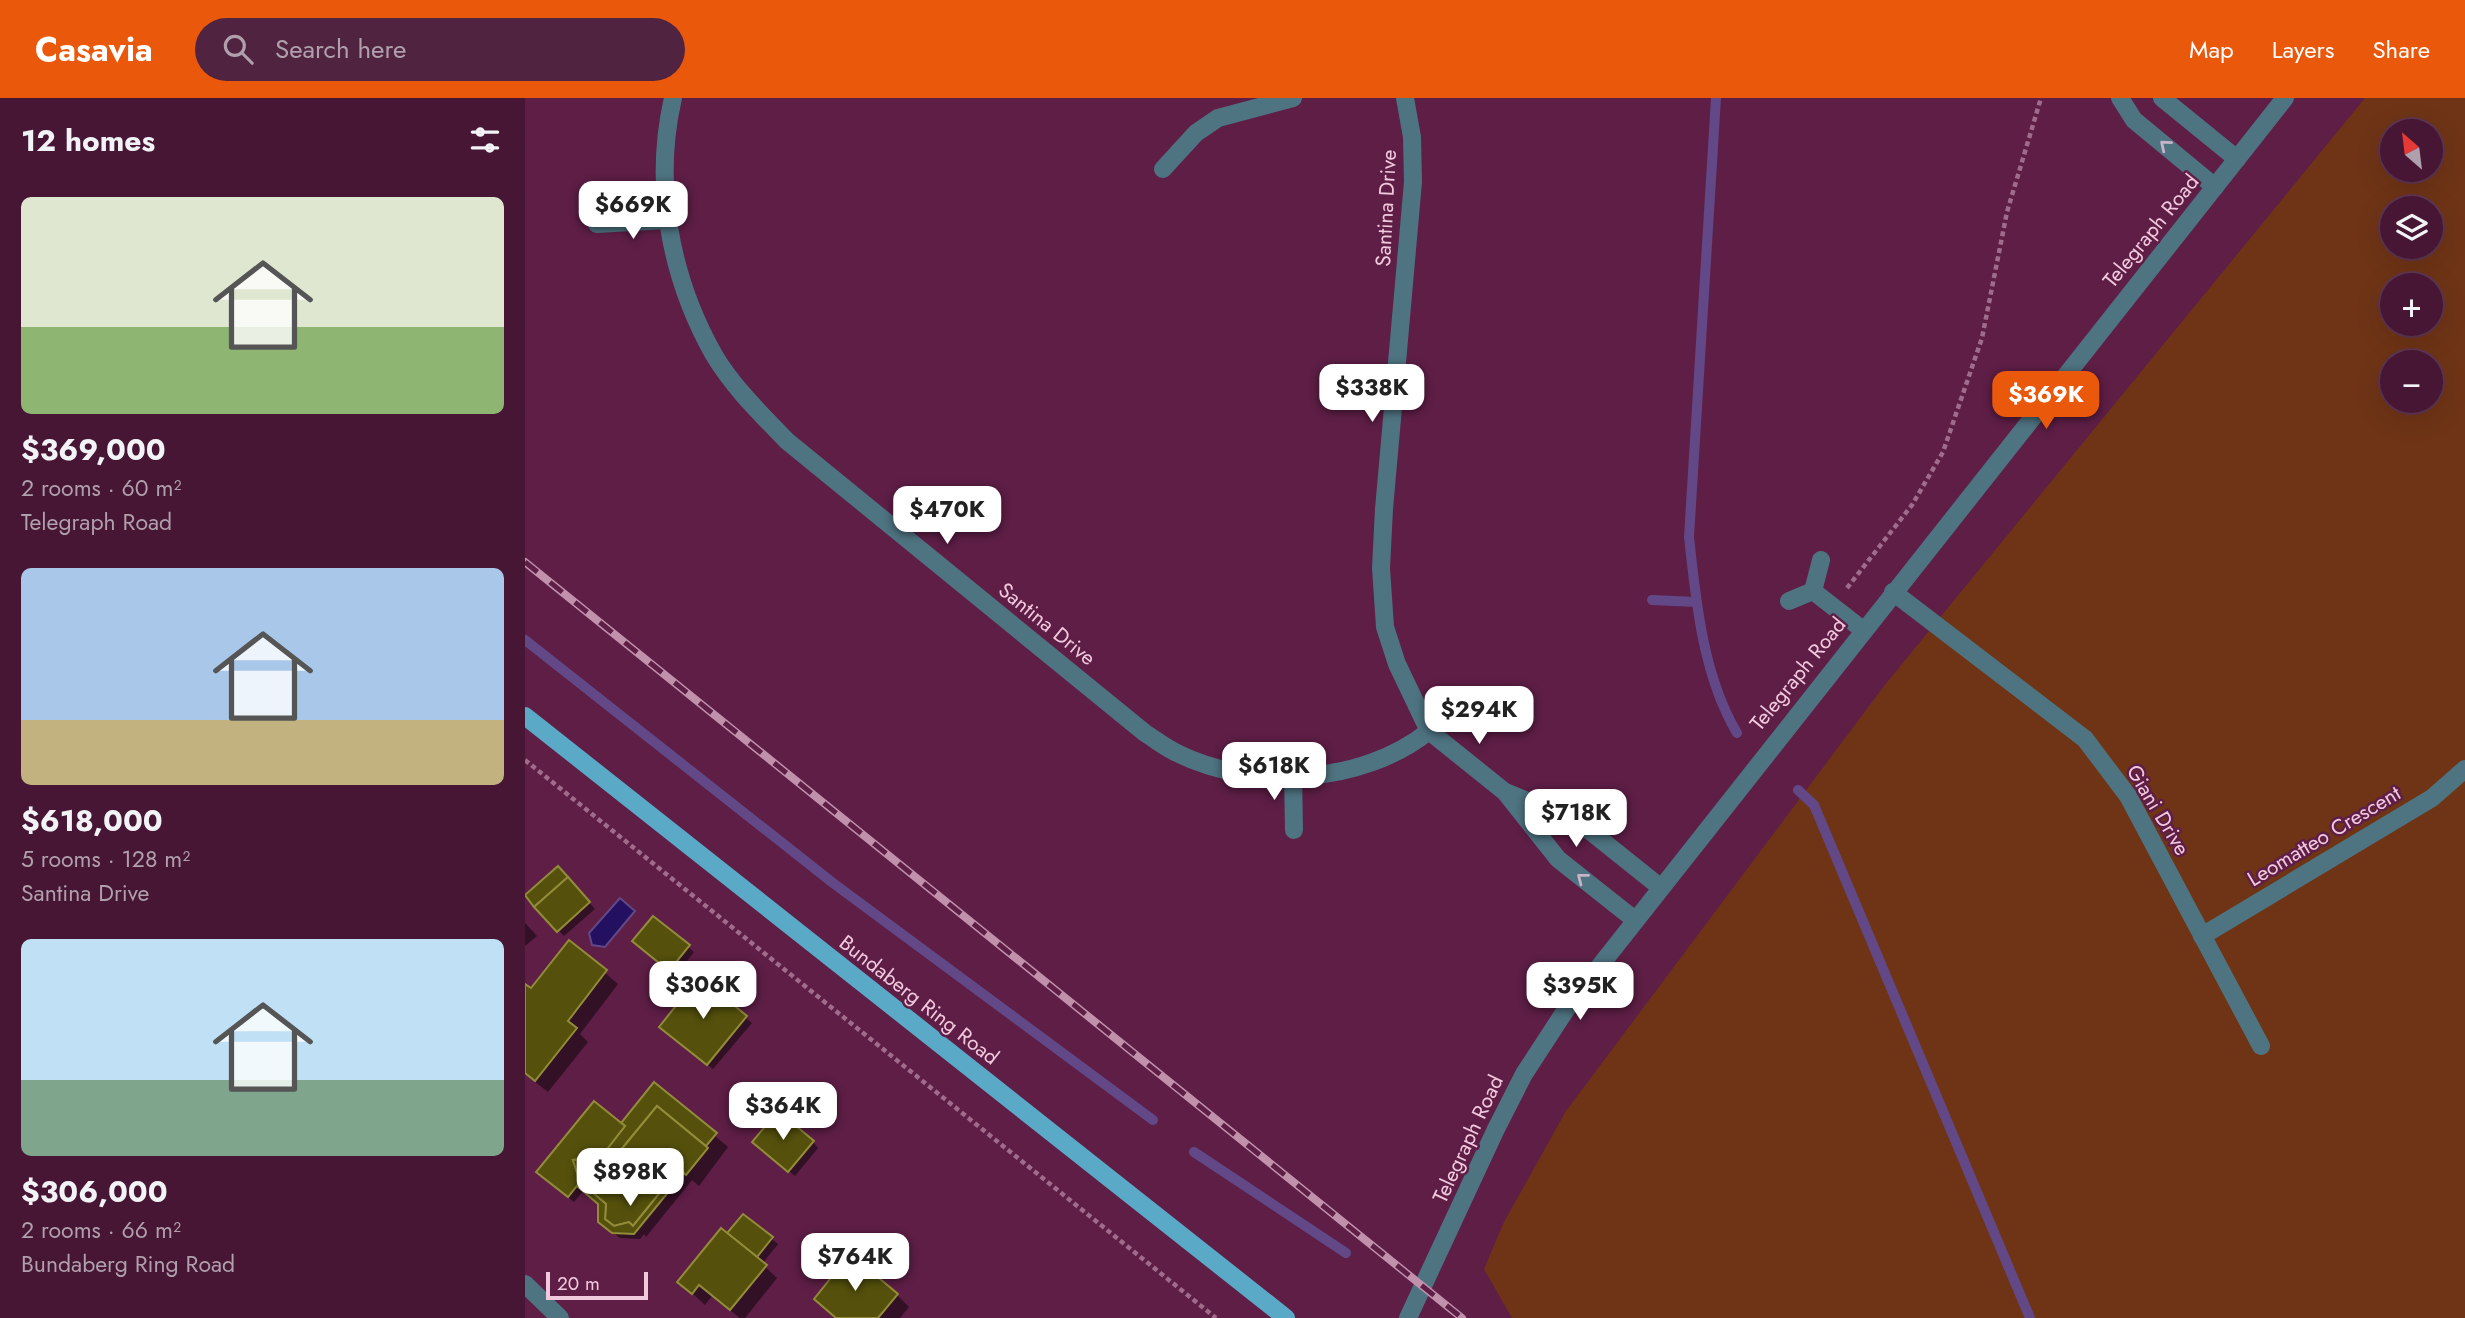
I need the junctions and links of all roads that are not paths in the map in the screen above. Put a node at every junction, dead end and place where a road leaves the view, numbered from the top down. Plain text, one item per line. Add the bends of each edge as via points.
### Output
1 (673, 98) edge
2 (1293, 98) edge
3 (1405, 98) edge
4 (2120, 98) edge
5 (2162, 98) edge
6 (2285, 98) edge
7 (2238, 159) junction
8 (1163, 169) dead end
9 (2215, 187) junction
10 (667, 220) junction
11 (597, 224) dead end
12 (1821, 560) dead end
13 (1813, 591) junction
14 (1893, 592) junction
15 (1789, 601) dead end
16 (1863, 630) junction
17 (525, 716) edge
18 (1429, 731) junction
19 (2465, 769) edge
20 (1293, 775) junction
21 (1505, 792) junction
22 (1294, 830) dead end
23 (1660, 887) junction
24 (1635, 920) junction
25 (2203, 936) junction
26 (2261, 1046) dead end
27 (525, 1284) edge
28 (560, 1318) edge
29 (1286, 1318) edge
30 (1408, 1318) edge

1 - 10 street, Santina Drive via 663,172
2 - 8 street via 1218,118 1196,133
3 - 18 street, Santina Drive via 1413,182 1381,568 1385,626 1397,664
9 -> 4 street via 2134,120
5 - 7 street
6 - 7 street, Telegraph Road
7 - 9 street, Telegraph Road
9 - 14 street, Telegraph Road
10 - 11 street
10 - 20 street, Santina Drive via 681,276 715,356 747,400 786,441 1145,733 1178,754 1221,768 1267,776
12 - 13 street
13 - 15 street
13 - 16 street
14 - 16 street, Telegraph Road
14 - 25 street, Giani Drive via 2085,739 2128,796
16 - 23 street, Telegraph Road
17 - 29 main road, Bundaberg Ring Road
18 - 20 street, Santina Drive via 1375,763 1329,774
18 - 21 street, Santina Drive
19 - 25 street, Leomatteo Crescent via 2432,798
20 - 22 street
21 - 23 street, Santina Drive via 1580,823
24 -> 21 street, Santina Drive via 1558,859
23 - 24 street, Telegraph Road
24 - 30 street, Telegraph Road via 1569,1005 1524,1074
25 - 26 street, Giani Drive
27 - 28 street

